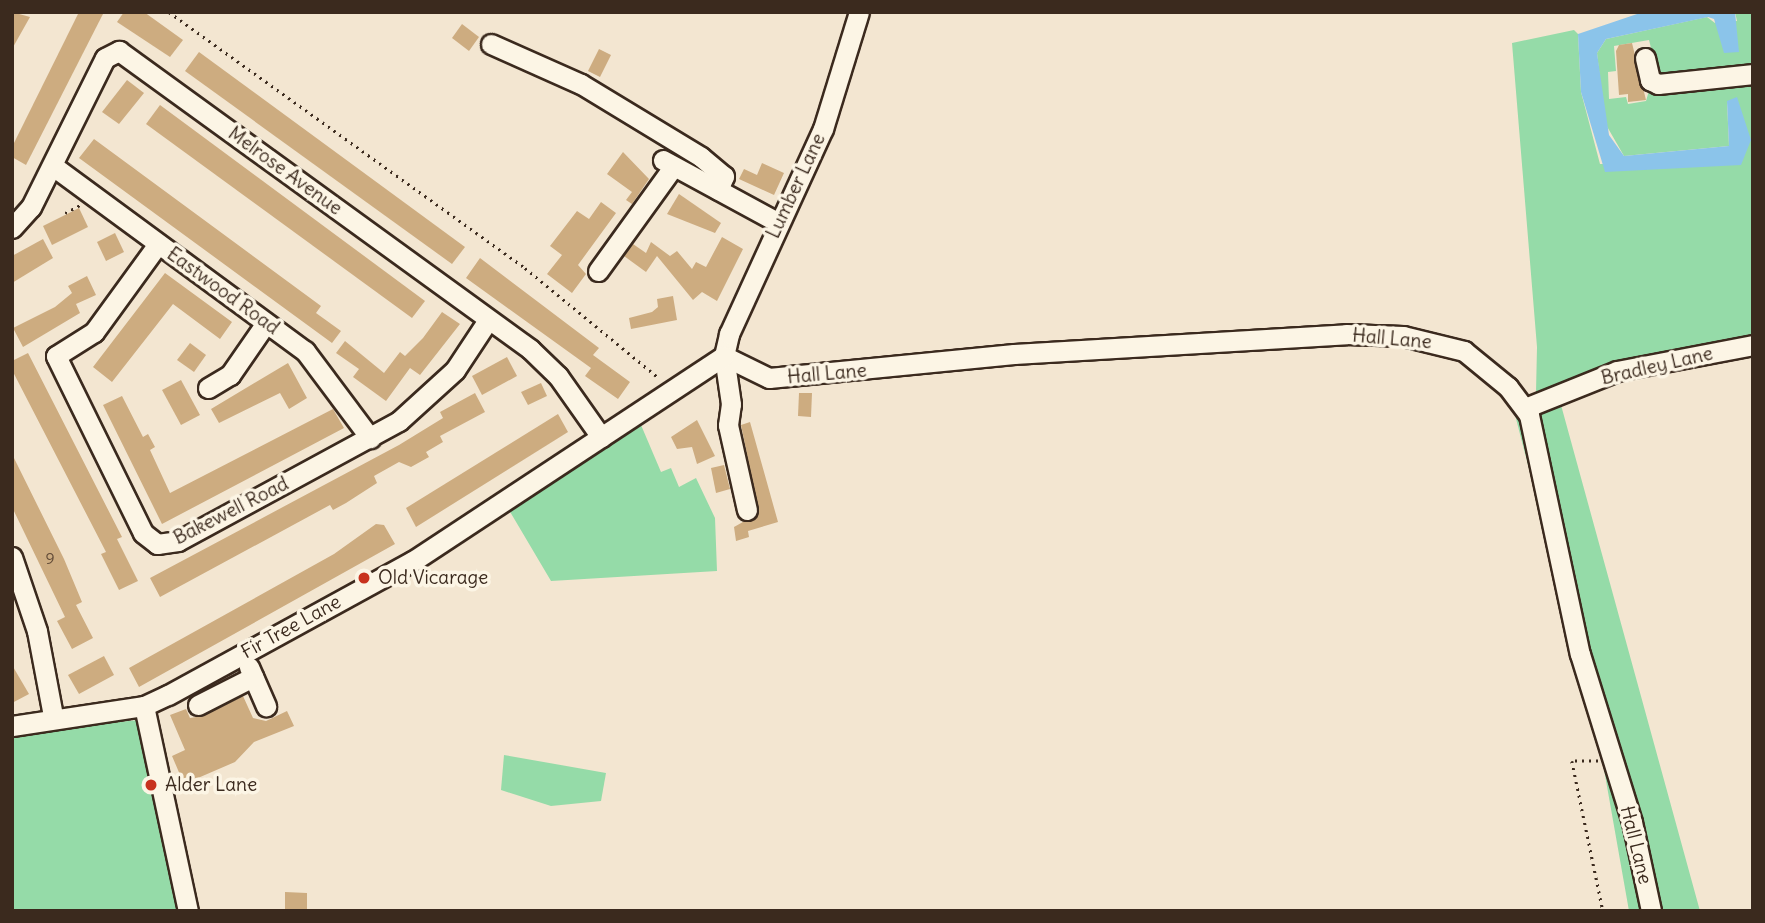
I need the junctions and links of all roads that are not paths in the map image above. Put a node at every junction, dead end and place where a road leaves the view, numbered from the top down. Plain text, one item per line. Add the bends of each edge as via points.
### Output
1 (859, 12) edge
2 (491, 44) dead end
3 (1645, 58) dead end
4 (1753, 74) edge
5 (53, 166) junction
6 (718, 190) junction
7 (779, 223) junction
8 (12, 228) edge
9 (158, 244) junction
10 (598, 271) dead end
11 (488, 320) junction
12 (266, 323) junction
13 (1753, 345) edge
14 (724, 356) junction
15 (208, 388) dead end
16 (1527, 412) junction
17 (601, 437) junction
18 (370, 438) junction
19 (747, 510) dead end
20 (12, 557) edge
21 (243, 654) junction
22 (253, 677) junction
23 (198, 705) dead end
24 (144, 706) junction
25 (266, 706) dead end
26 (53, 716) junction
27 (12, 726) edge
28 (188, 911) edge
29 (1651, 911) edge

1 - 7 street, Lumber Lane via 823,129
2 - 6 street via 581,84 701,157 724,176
3 - 4 street via 1650,80 1658,84
5 - 8 street, Melrose Avenue via 31,207
5 - 9 street, Eastwood Road
5 - 11 street, Melrose Avenue via 105,58 119,51
6 - 7 street
6 - 10 street via 668,163
7 - 14 street, Lumber Lane via 733,321
9 - 12 street, Eastwood Road
9 - 18 street, Bakewell Road via 94,332 56,356 147,538 173,543
11 - 17 street, Melrose Avenue via 550,366
11 - 18 street, Bakewell Road via 438,388
12 - 15 street via 230,374
12 - 18 street, Eastwood Road via 314,359
13 - 16 street, Bradley Lane via 1617,371
14 - 16 street, Hall Lane via 769,378 814,377 1014,354 1346,334 1403,336 1464,351
14 - 17 street, Fir Tree Lane
14 - 19 street via 732,404 728,425
16 - 29 street, Hall Lane via 1580,654
17 - 21 street, Fir Tree Lane via 414,561
20 - 26 street via 37,631
21 - 22 street
21 - 24 street, Fir Tree Lane
22 - 23 street
22 - 25 street
24 - 26 street, Fir Tree Lane
24 - 28 street
26 - 27 street, Fir Tree Lane

